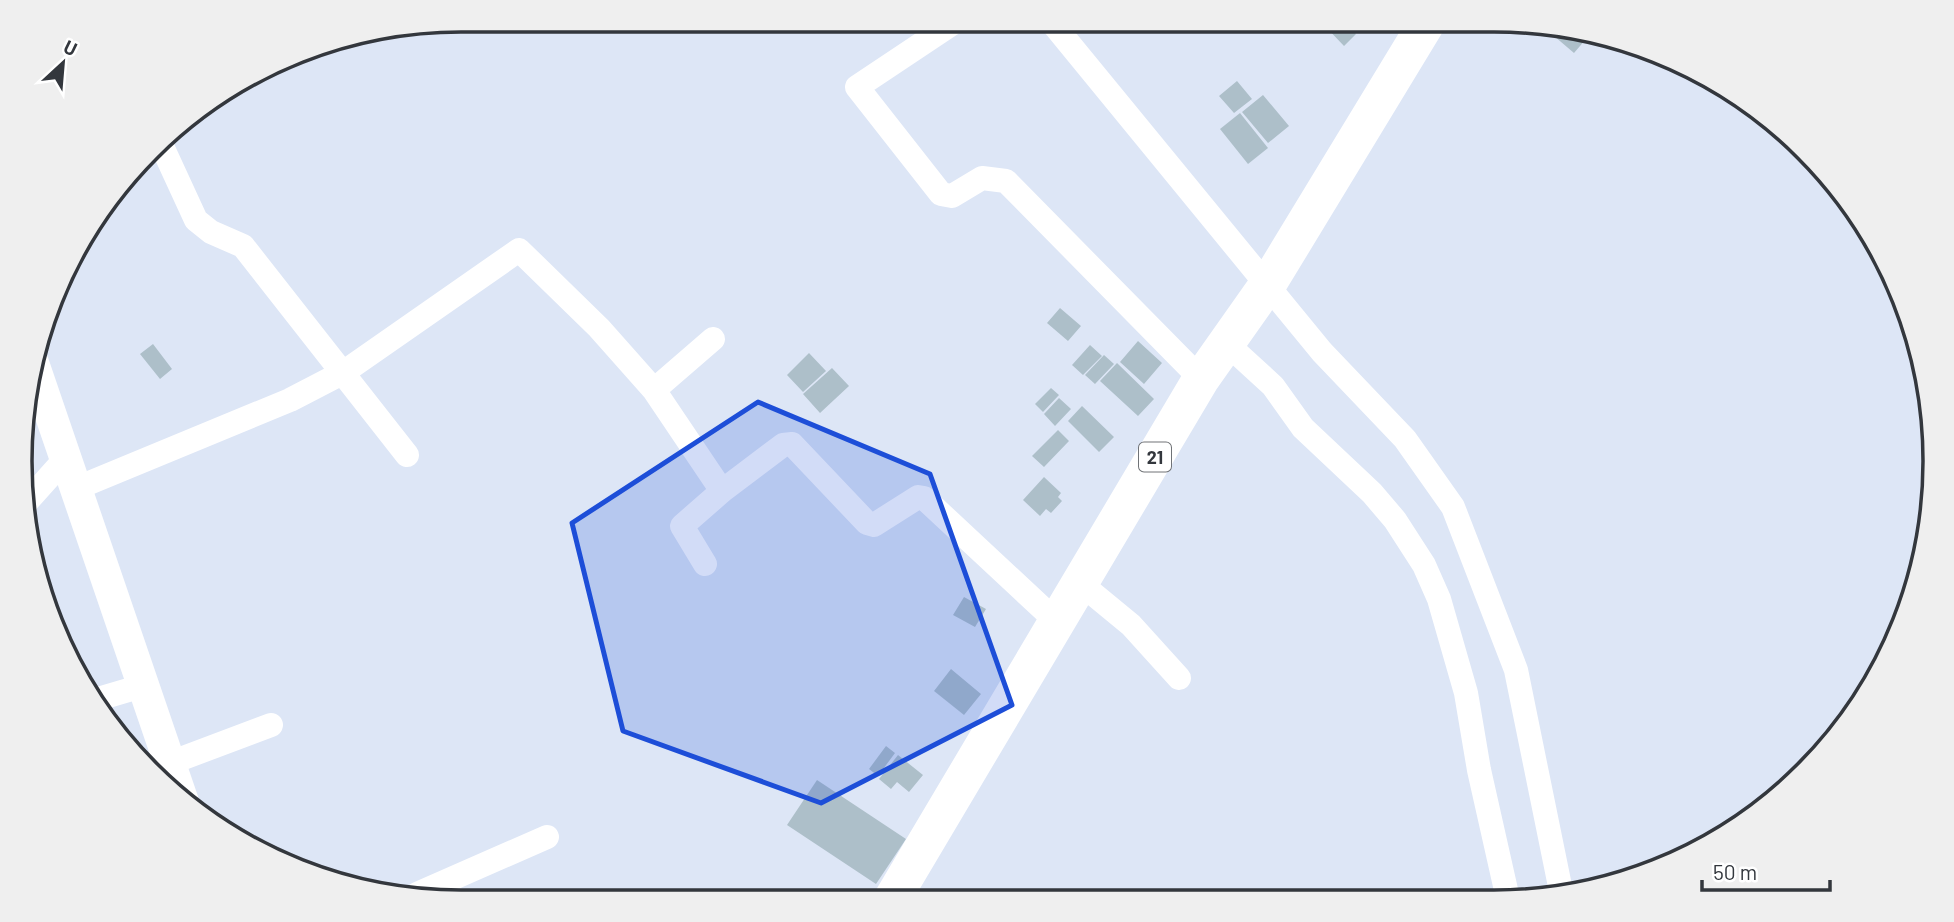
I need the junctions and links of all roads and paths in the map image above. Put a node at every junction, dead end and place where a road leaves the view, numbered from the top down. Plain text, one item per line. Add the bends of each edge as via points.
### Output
1 (939, 32) edge
2 (1060, 32) edge
3 (1421, 32) edge
4 (164, 151) edge
5 (1268, 284) junction
6 (713, 339) dead end
7 (1226, 343) junction
8 (344, 372) junction
9 (1200, 379) junction
10 (39, 381) edge
11 (654, 390) junction
12 (407, 455) dead end
13 (66, 458) junction
14 (77, 488) junction
15 (722, 491) junction
16 (33, 495) edge
17 (705, 564) dead end
18 (1080, 583) junction
19 (1056, 621) junction
20 (1179, 678) dead end
21 (142, 686) junction
22 (102, 697) edge
23 (271, 725) dead end
24 (170, 763) junction
25 (177, 783) edge
26 (547, 837) dead end
27 (1560, 885) edge
28 (436, 890) edge
29 (897, 890) edge
30 (1506, 890) edge

1 - 9 street via 857,86 941,194 952,196 982,178 1006,181
2 - 5 street
3 - 5 highway, 21
4 - 8 street via 196,220 243,246
5 - 7 highway, 21
5 - 27 street via 1322,352 1405,439 1453,507 1516,670
6 - 11 street
7 - 9 highway, 21
7 - 30 street via 1273,386 1303,428 1372,493 1424,565 1439,599 1466,693
8 - 11 street via 519,250
8 - 12 street
8 - 14 street via 290,400
9 - 18 highway, 21
10 - 13 main road
11 - 15 street
13 - 14 main road
13 - 16 street
14 - 21 main road
15 - 17 street via 681,527
15 - 19 street via 783,445 792,444 867,523 880,522 918,497 924,498
18 - 19 highway, 21
18 - 20 street via 1131,625
19 - 29 highway, 21
21 - 22 street
21 - 24 main road
23 - 24 street
24 - 25 main road
26 - 28 street

